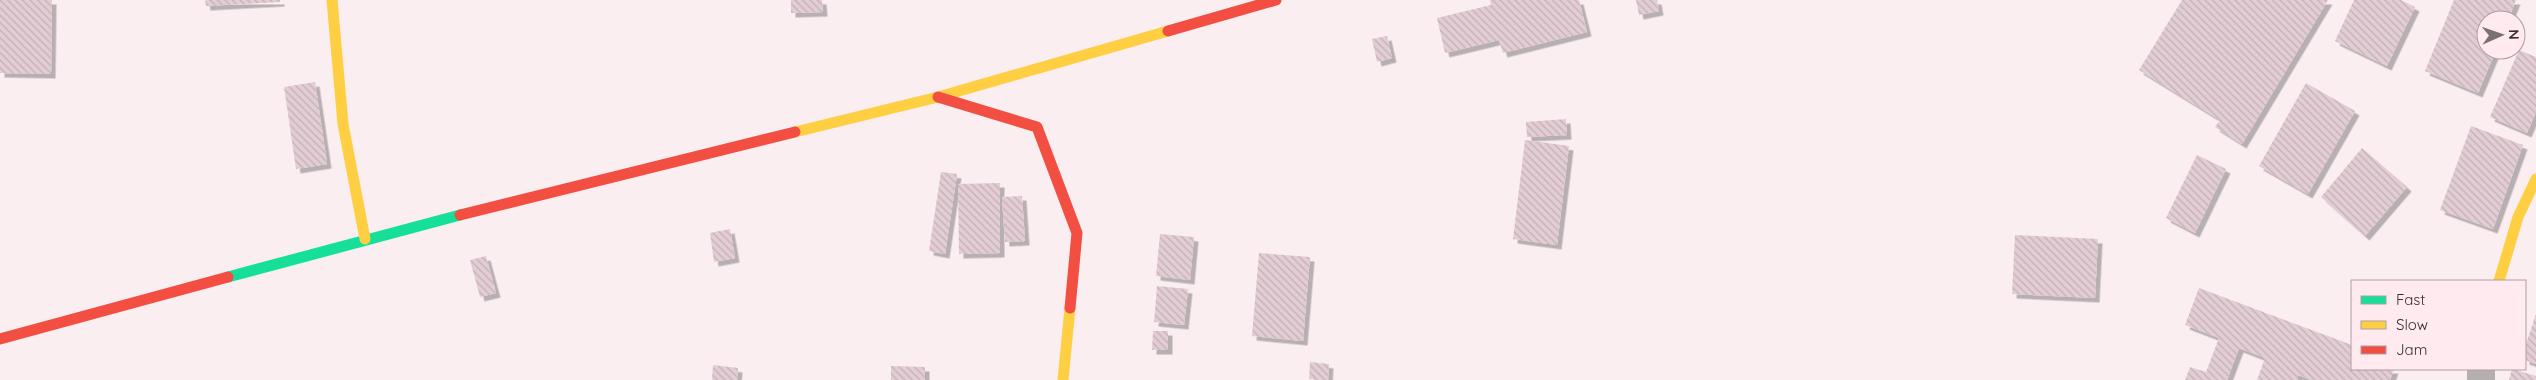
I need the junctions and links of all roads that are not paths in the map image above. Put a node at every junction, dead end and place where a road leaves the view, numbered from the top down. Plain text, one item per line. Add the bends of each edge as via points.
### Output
1 (332, 0) edge
2 (1276, 0) edge
3 (938, 96) junction
4 (2536, 179) edge
5 (365, 239) junction
6 (2499, 280) edge
7 (0, 339) edge
8 (1063, 380) edge

1 - 5 main road via 343,124
2 - 3 main road
3 - 5 main road
3 - 8 main road via 1037,127 1077,233
4 - 6 main road via 2518,217
5 - 7 main road

